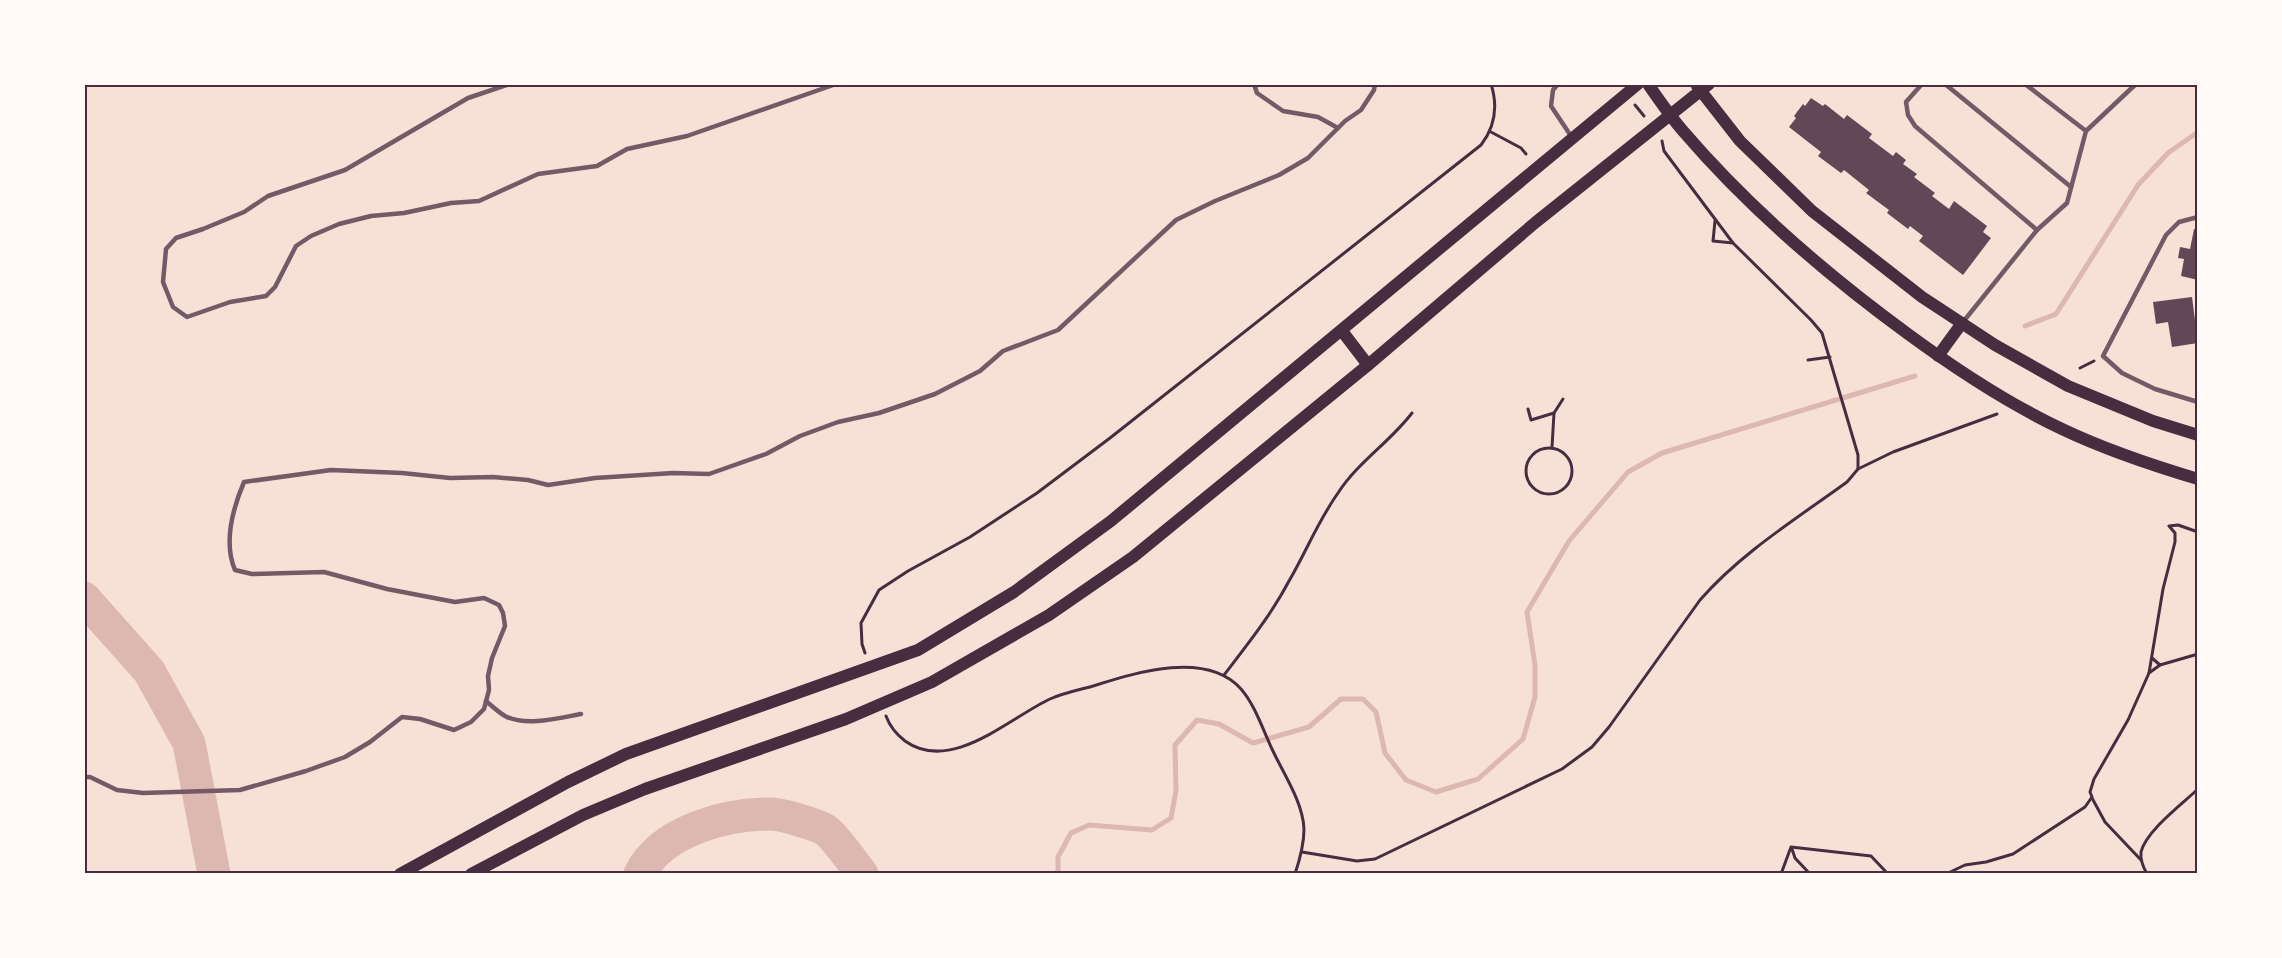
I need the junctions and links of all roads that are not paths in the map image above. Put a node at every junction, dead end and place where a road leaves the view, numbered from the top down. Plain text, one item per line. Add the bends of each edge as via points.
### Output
1 (510, 84) edge
2 (836, 84) edge
3 (1254, 84) edge
4 (1375, 84) edge
5 (1558, 84) edge
6 (1638, 84) edge
7 (1647, 84) edge
8 (1922, 84) edge
9 (1945, 84) edge
10 (2025, 84) edge
11 (2136, 84) edge
12 (1702, 86) edge
13 (1671, 114) junction
14 (1338, 128) junction
15 (2086, 131) junction
16 (1572, 138) junction
17 (2071, 187) junction
18 (2198, 217) edge
19 (2037, 230) junction
20 (1962, 323) junction
21 (1342, 331) junction
22 (1938, 356) junction
23 (1368, 364) junction
24 (2198, 402) edge
25 (2198, 435) edge
26 (2198, 479) edge
27 (486, 701) junction
28 (581, 714) dead end
29 (84, 777) edge
30 (400, 874) edge
31 (471, 874) edge

1 - 2 lane via 468,98 345,170 268,196 244,212 176,238 166,249 163,282 173,307 187,317 230,302 266,296 275,287 296,246 339,224 479,201 538,174 597,166 627,149 687,136
3 - 14 lane via 1257,93 1283,111 1318,117
4 - 14 lane via 1361,110
5 - 16 lane via 1551,106
6 - 16 main road
7 - 13 main road
8 - 19 lane via 1906,102 1915,126
9 - 17 lane
10 - 15 lane
11 - 15 lane
12 - 13 main road
12 - 20 main road via 1740,141 1812,212
13 - 22 main road via 1725,177 1807,256
13 - 23 main road
14 - 27 lane via 1308,158 1279,175 1176,220 1058,330 1003,351 980,371 935,394 879,414 838,422 709,474 595,478 548,485 504,478 331,470 244,482 231,527 230,559 235,570 252,574 324,572 444,600 467,602 484,598 499,605 505,626 492,658
15 - 17 lane
16 - 21 main road
17 - 19 lane via 2067,203
18 - 24 lane via 2179,222 2166,235 2103,356 2122,373 2155,389
19 - 20 lane
20 - 22 main road
20 - 25 main road via 2068,386
21 - 23 main road
21 - 30 main road via 1063,558 918,650 626,754
22 - 26 main road via 2008,401 2062,429 2110,450
23 - 31 main road via 1099,582 932,682 846,719 645,789 583,815
27 - 28 lane via 506,717 527,720
27 - 29 lane via 484,709 471,722 454,730 402,717 345,757 240,790 143,793 117,790

